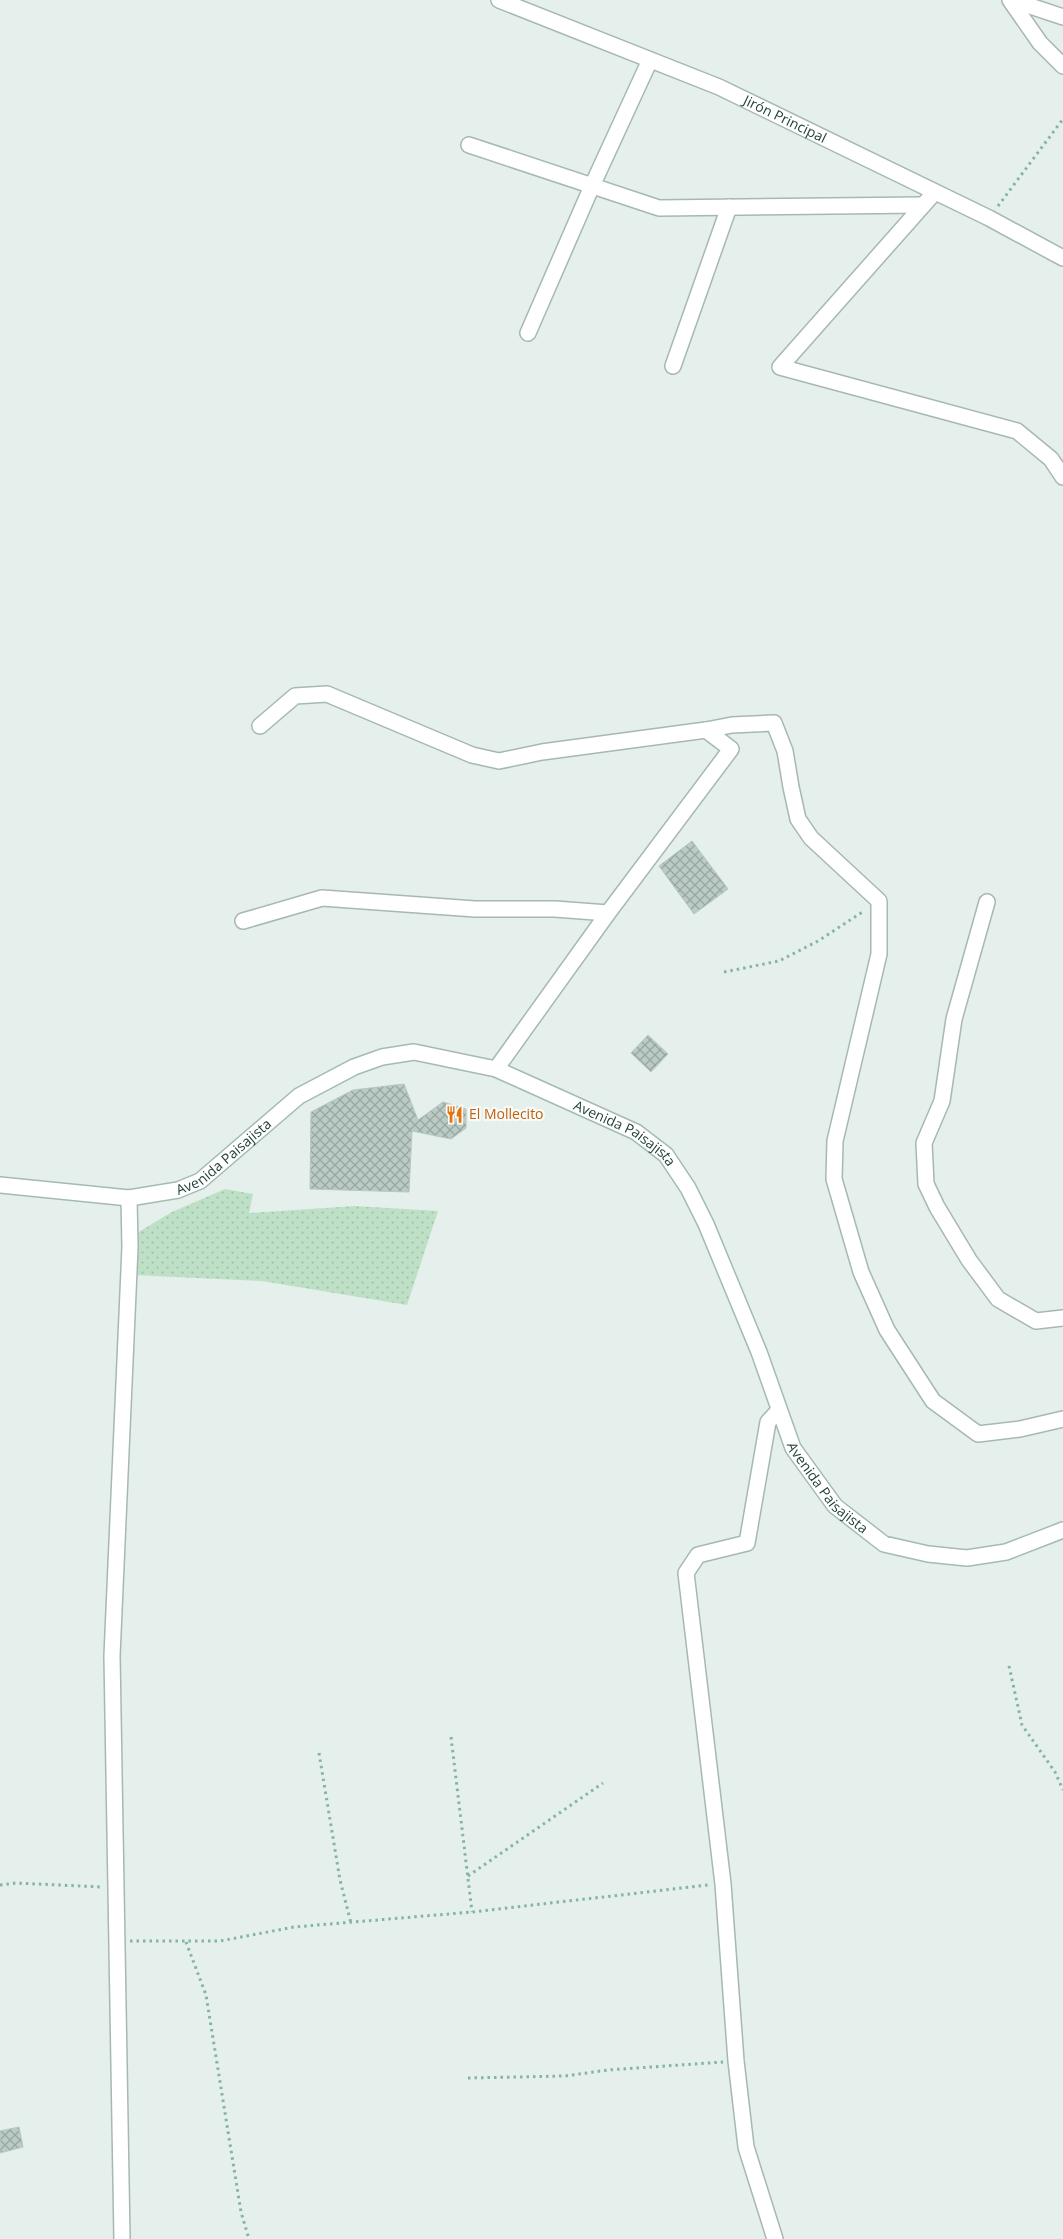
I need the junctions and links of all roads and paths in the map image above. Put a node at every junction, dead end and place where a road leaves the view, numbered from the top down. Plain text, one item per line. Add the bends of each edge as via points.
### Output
1 (499, 0) edge
2 (1011, 0) edge
3 (1063, 17) edge
4 (650, 60) junction
5 (1063, 66) edge
6 (1063, 119) edge
7 (468, 146) dead end
8 (592, 186) junction
9 (934, 193) junction
10 (923, 204) junction
11 (729, 207) junction
12 (989, 218) junction
13 (1063, 258) edge
14 (528, 333) dead end
15 (674, 366) dead end
16 (1063, 477) edge
17 (260, 726) dead end
18 (706, 730) junction
19 (879, 902) junction
20 (988, 902) dead end
21 (608, 913) junction
22 (244, 921) dead end
23 (724, 972) dead end
24 (496, 1069) junction
25 (0, 1185) edge
26 (129, 1198) junction
27 (1063, 1318) edge
28 (779, 1410) junction
29 (1063, 1418) edge
30 (1063, 1530) edge
31 (1009, 1666) dead end
32 (451, 1736) dead end
33 (319, 1753) dead end
34 (603, 1783) dead end
35 (1063, 1790) edge
36 (468, 1876) junction
37 (724, 1884) junction
38 (0, 1885) edge
39 (118, 1888) junction
40 (472, 1912) junction
41 (352, 1924) junction
42 (117, 1941) junction
43 (186, 1942) junction
44 (736, 2061) junction
45 (468, 2078) dead end
46 (122, 2239) edge
47 (249, 2239) edge
48 (775, 2239) edge

1 - 4 street, Jirón Principal
2 - 3 street
2 - 5 street via 1040,43
4 - 8 street
4 - 9 street, Jirón Principal via 718,87
6 - 12 path
7 - 8 street
8 - 11 street via 658,208
8 - 14 street
9 - 10 street
9 - 12 street, Jirón Principal
10 - 11 street
10 - 16 street via 780,367 1017,431 1051,459
11 - 15 street
12 - 13 street, Jirón Principal
17 - 18 street via 295,696 326,694 472,755 499,761 542,752
18 - 19 street via 774,723 785,751 798,819 811,838
18 - 21 street via 730,750
19 - 23 path via 780,961
19 - 29 street via 879,954 835,1141 834,1179 861,1272 887,1330 932,1401 978,1434 1020,1430
20 - 27 street via 954,1019 942,1101 924,1143 926,1184 969,1260 998,1299 1036,1321
21 - 22 street via 476,909 322,898
21 - 24 street
24 - 26 street, Avenida Paisajista via 414,1052 382,1057 354,1067 299,1096 200,1181 178,1190
24 - 28 street, Avenida Paisajista via 636,1132 666,1156 688,1188 706,1224
25 - 26 street, Avenida Paisajista
26 - 39 street via 130,1247 112,1656
28 - 30 street, Avenida Paisajista via 793,1448 835,1506 884,1544 928,1554 967,1558 1006,1552
28 - 37 street via 768,1422 747,1543 698,1555 686,1573
31 - 35 path via 1022,1725 1055,1772
32 - 36 path
33 - 41 path via 340,1880
34 - 36 path
36 - 40 path
37 - 40 path
37 - 44 street
38 - 39 path
39 - 42 street
40 - 41 path
41 - 43 path via 294,1927 220,1941
42 - 43 path
42 - 46 street
43 - 47 path via 206,1995 241,2212
44 - 45 path via 565,2076
44 - 48 street via 746,2147

